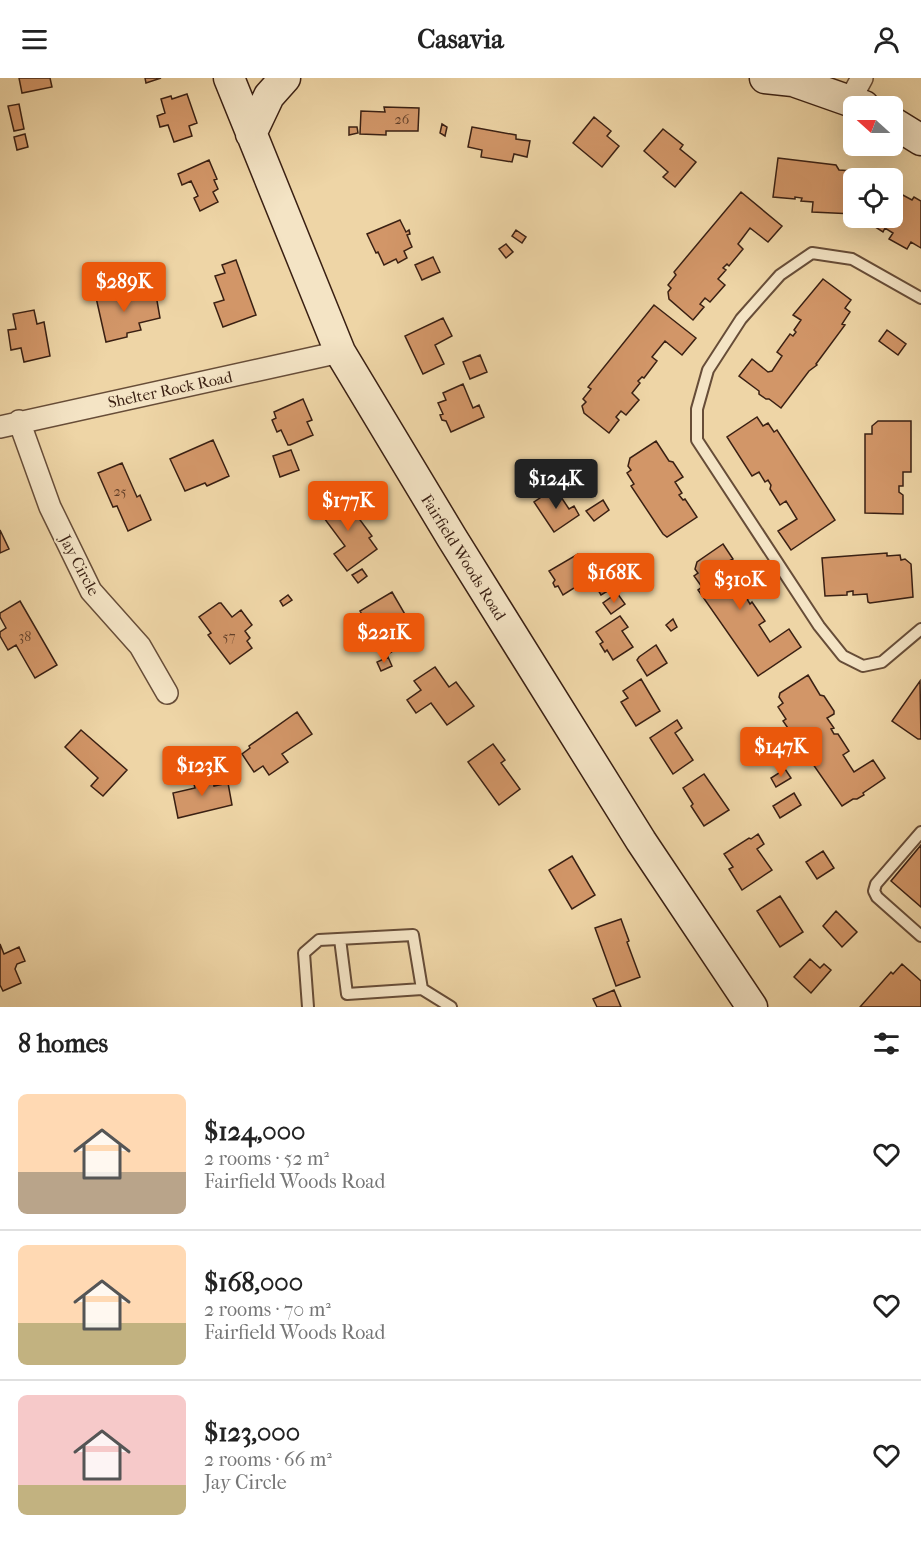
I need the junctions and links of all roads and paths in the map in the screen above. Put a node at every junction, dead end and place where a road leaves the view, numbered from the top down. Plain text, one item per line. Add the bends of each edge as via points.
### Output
1 (230, 78) edge
2 (285, 78) edge
3 (765, 78) edge
4 (858, 95) edge
5 (903, 129) edge
6 (251, 134) junction
7 (921, 140) edge
8 (921, 298) edge
9 (340, 352) junction
10 (9, 424) edge
11 (921, 629) edge
12 (168, 693) dead end
13 (921, 832) edge
14 (921, 936) edge
15 (340, 939) junction
16 (422, 989) junction
17 (308, 1007) edge
18 (451, 1007) edge
19 (752, 1007) edge

1 - 6 main road, Fairfield Woods Road
2 - 6 main road via 268,96
3 - 4 main road
5 - 7 main road
6 - 9 main road, Fairfield Woods Road
8 - 11 lane via 852,259 812,253 780,275 741,320 708,370 697,419 697,440 819,626 843,656 863,666 882,662
9 - 10 street, Shelter Rock Road
9 - 19 main road, Fairfield Woods Road via 641,842
10 - 12 street, Jay Circle via 91,591 140,646
13 - 14 lane via 874,891
15 - 16 lane via 413,935
15 - 16 lane via 347,994
15 - 17 lane via 319,940 303,953
16 - 18 lane

